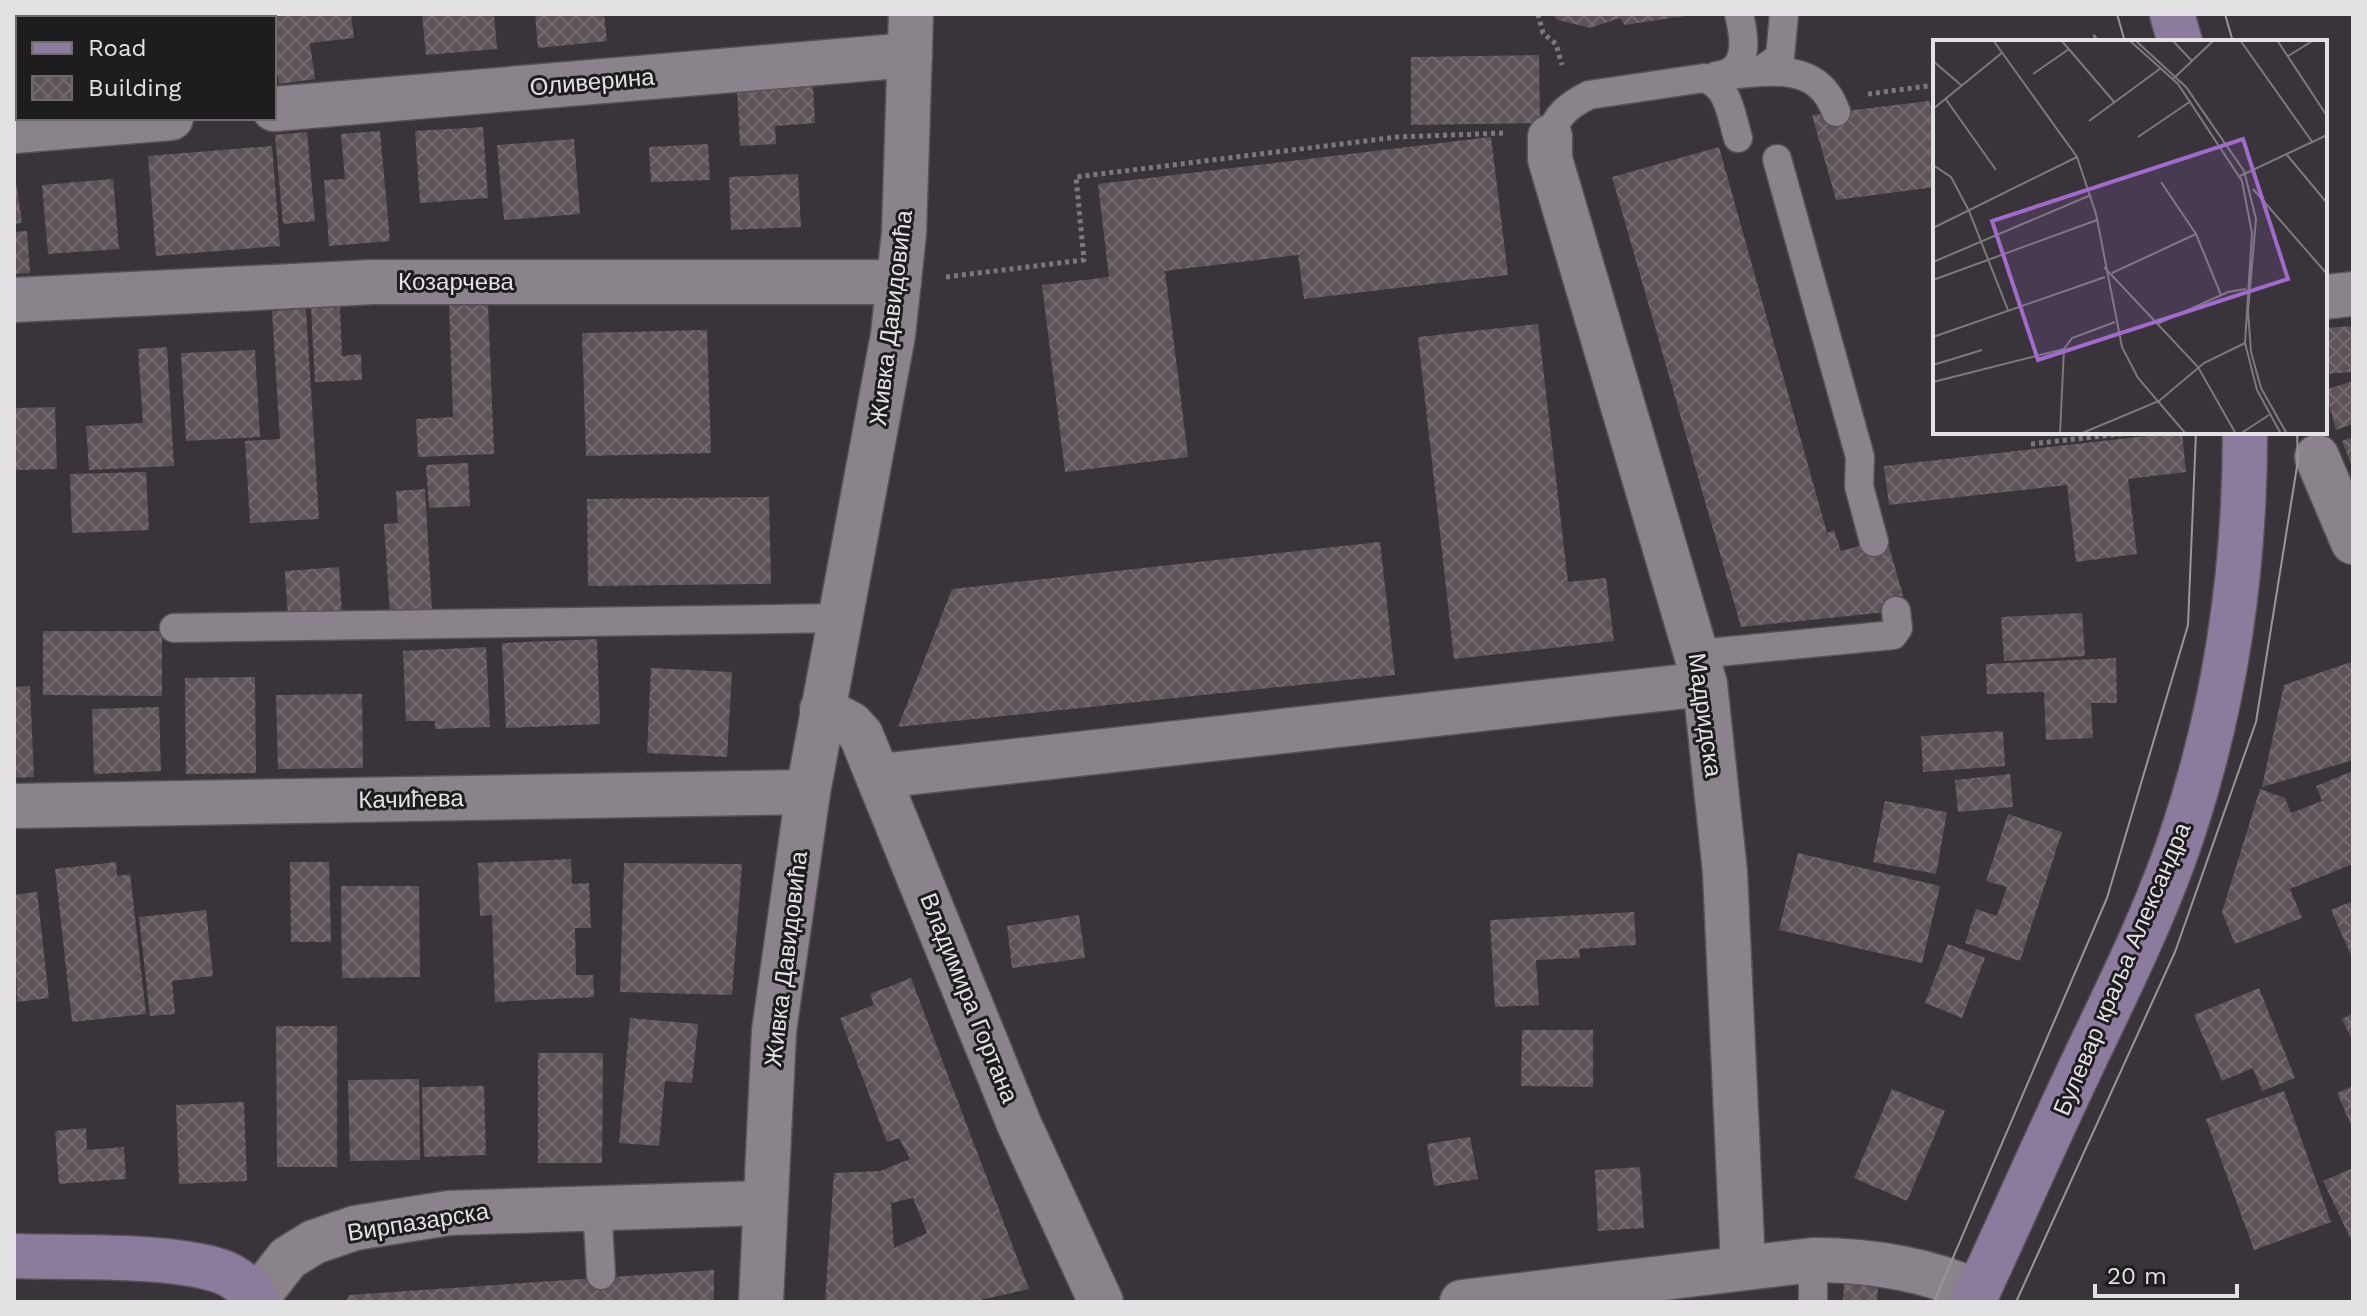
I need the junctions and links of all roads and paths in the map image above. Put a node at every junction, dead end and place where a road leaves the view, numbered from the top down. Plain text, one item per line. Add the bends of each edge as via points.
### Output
1 (1538, 14) edge
2 (1739, 14) edge
3 (1784, 14) edge
4 (2172, 14) edge
5 (910, 34) edge
6 (2096, 36) dead end
7 (2090, 40) edge
8 (2179, 40) edge
9 (1759, 72) junction
10 (1715, 76) junction
11 (1933, 85) edge
12 (1915, 88) dead end
13 (276, 109) edge
14 (1836, 112) dead end
15 (147, 120) edge
16 (1560, 120) junction
17 (14, 131) edge
18 (1488, 132) dead end
19 (1738, 138) dead end
20 (1777, 159) dead end
21 (899, 282) junction
22 (2353, 294) edge
23 (2327, 297) edge
24 (14, 300) edge
25 (2120, 434) edge
26 (2245, 434) edge
27 (2031, 444) dead end
28 (2317, 457) dead end
29 (1874, 542) dead end
30 (2353, 542) edge
31 (1896, 611) dead end
32 (840, 618) junction
33 (174, 628) dead end
34 (1702, 669) junction
35 (822, 709) junction
36 (880, 776) junction
37 (808, 792) junction
38 (14, 806) edge
39 (763, 1203) junction
40 (597, 1206) junction
41 (14, 1256) edge
42 (1743, 1266) junction
43 (601, 1275) dead end
44 (1813, 1281) edge
45 (1975, 1297) edge
46 (257, 1300) edge
47 (761, 1302) edge
48 (1101, 1302) edge
49 (1462, 1302) edge

1 - 16 path via 1543,33 1556,44
2 - 10 lane via 1744,40 1738,67
3 - 9 lane via 1780,57
4 - 8 main road
5 - 13 street, Оливерина
5 - 21 street, Живка Давидовића
6 - 7 path
9 - 10 lane
9 - 14 lane via 1790,71 1809,77 1824,87
10 - 16 lane via 1611,89
10 - 19 lane
11 - 12 path
15 - 17 street
16 - 34 street, Мадридска via 1550,159
18 - 21 path via 1397,137 1076,177 1084,260
20 - 29 lane via 1860,457 1859,486
21 - 24 street, Козарчева via 373,282
21 - 32 street, Живка Давидовића via 879,423
22 - 23 street
25 - 27 path
26 - 45 main road, Булевар краља Александра via 2233,636 2185,829 2119,986
28 - 30 street
31 - 34 lane via 1898,628 1893,635
32 - 33 lane
32 - 35 street, Живка Давидовића
34 - 36 street
34 - 42 street, Мадридска via 1725,872
35 - 36 street, Владимира Гортана via 861,735
35 - 37 street, Живка Давидовића
36 - 48 street, Владимира Гортана via 1019,1124
37 - 38 street, Качићева
37 - 39 street, Живка Давидовића via 774,1031
39 - 40 street, Вирпазарска
39 - 47 street, Живка Давидовића
40 - 43 lane
40 - 46 street, Вирпазарска via 449,1213 355,1228 288,1258
41 - 46 main road, Вирпазарска via 167,1262 210,1269 234,1278
42 - 44 street
42 - 49 street
44 - 45 street via 1867,1262 1932,1274

